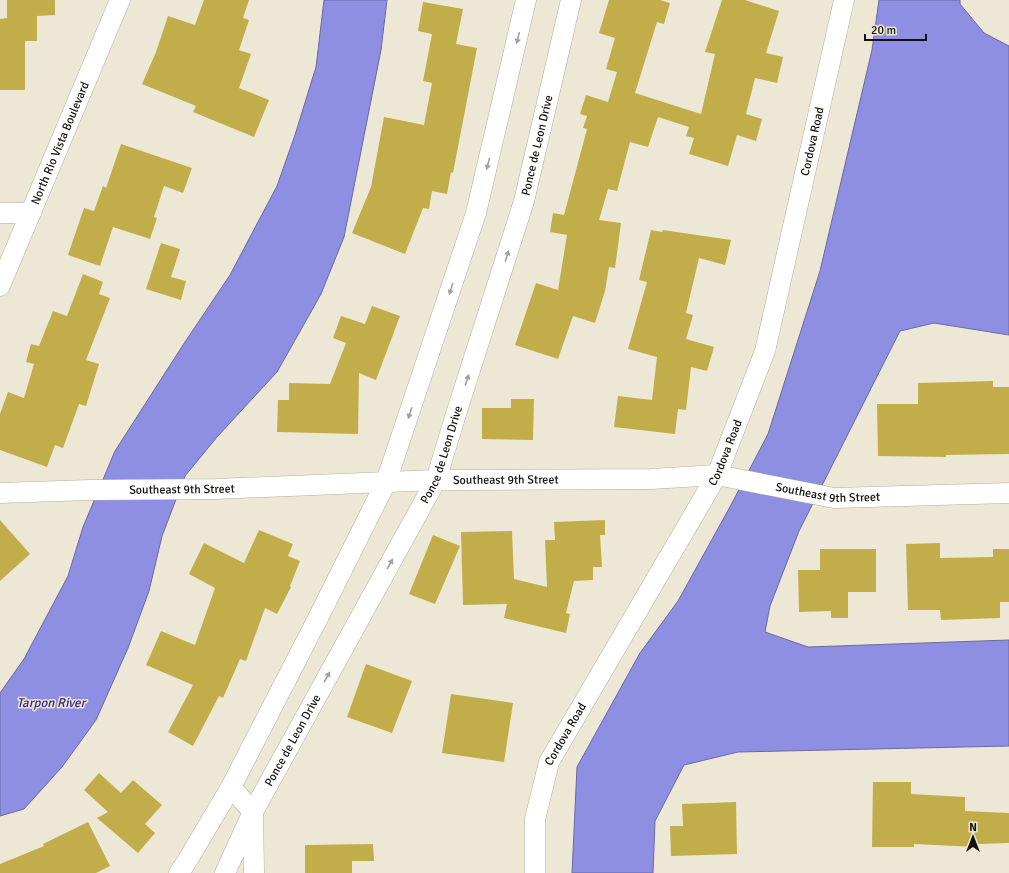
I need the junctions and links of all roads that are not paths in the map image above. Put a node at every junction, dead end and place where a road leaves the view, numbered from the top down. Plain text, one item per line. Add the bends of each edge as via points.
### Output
1 (120, 0) edge
2 (526, 0) edge
3 (572, 0) edge
4 (844, 0) edge
5 (0, 213) edge
6 (31, 213) junction
7 (0, 286) edge
8 (717, 475) junction
9 (436, 480) junction
10 (386, 482) junction
11 (0, 493) edge
12 (1009, 493) edge
13 (231, 787) junction
14 (253, 812) junction
15 (179, 873) edge
16 (224, 873) edge
17 (254, 873) edge
18 (535, 873) edge

1 - 6 street, North Rio Vista Boulevard
2 -> 10 street via 476,213
9 -> 3 street, Ponce de Leon Drive via 524,201
4 - 8 street, Cordova Road via 765,351
5 - 6 street
6 - 7 street, North Rio Vista Boulevard
8 - 9 street, Southeast 9th Street via 651,479
8 - 12 street, Southeast 9th Street via 834,498
8 - 18 street, Cordova Road via 549,762 535,819
9 - 10 street, Southeast 9th Street
14 -> 9 street, Ponce de Leon Drive
10 - 11 street, Southeast 9th Street via 216,489
10 - 13 street
13 - 14 street
13 - 15 street
14 - 16 street, Ponce de Leon Drive
14 - 17 street

